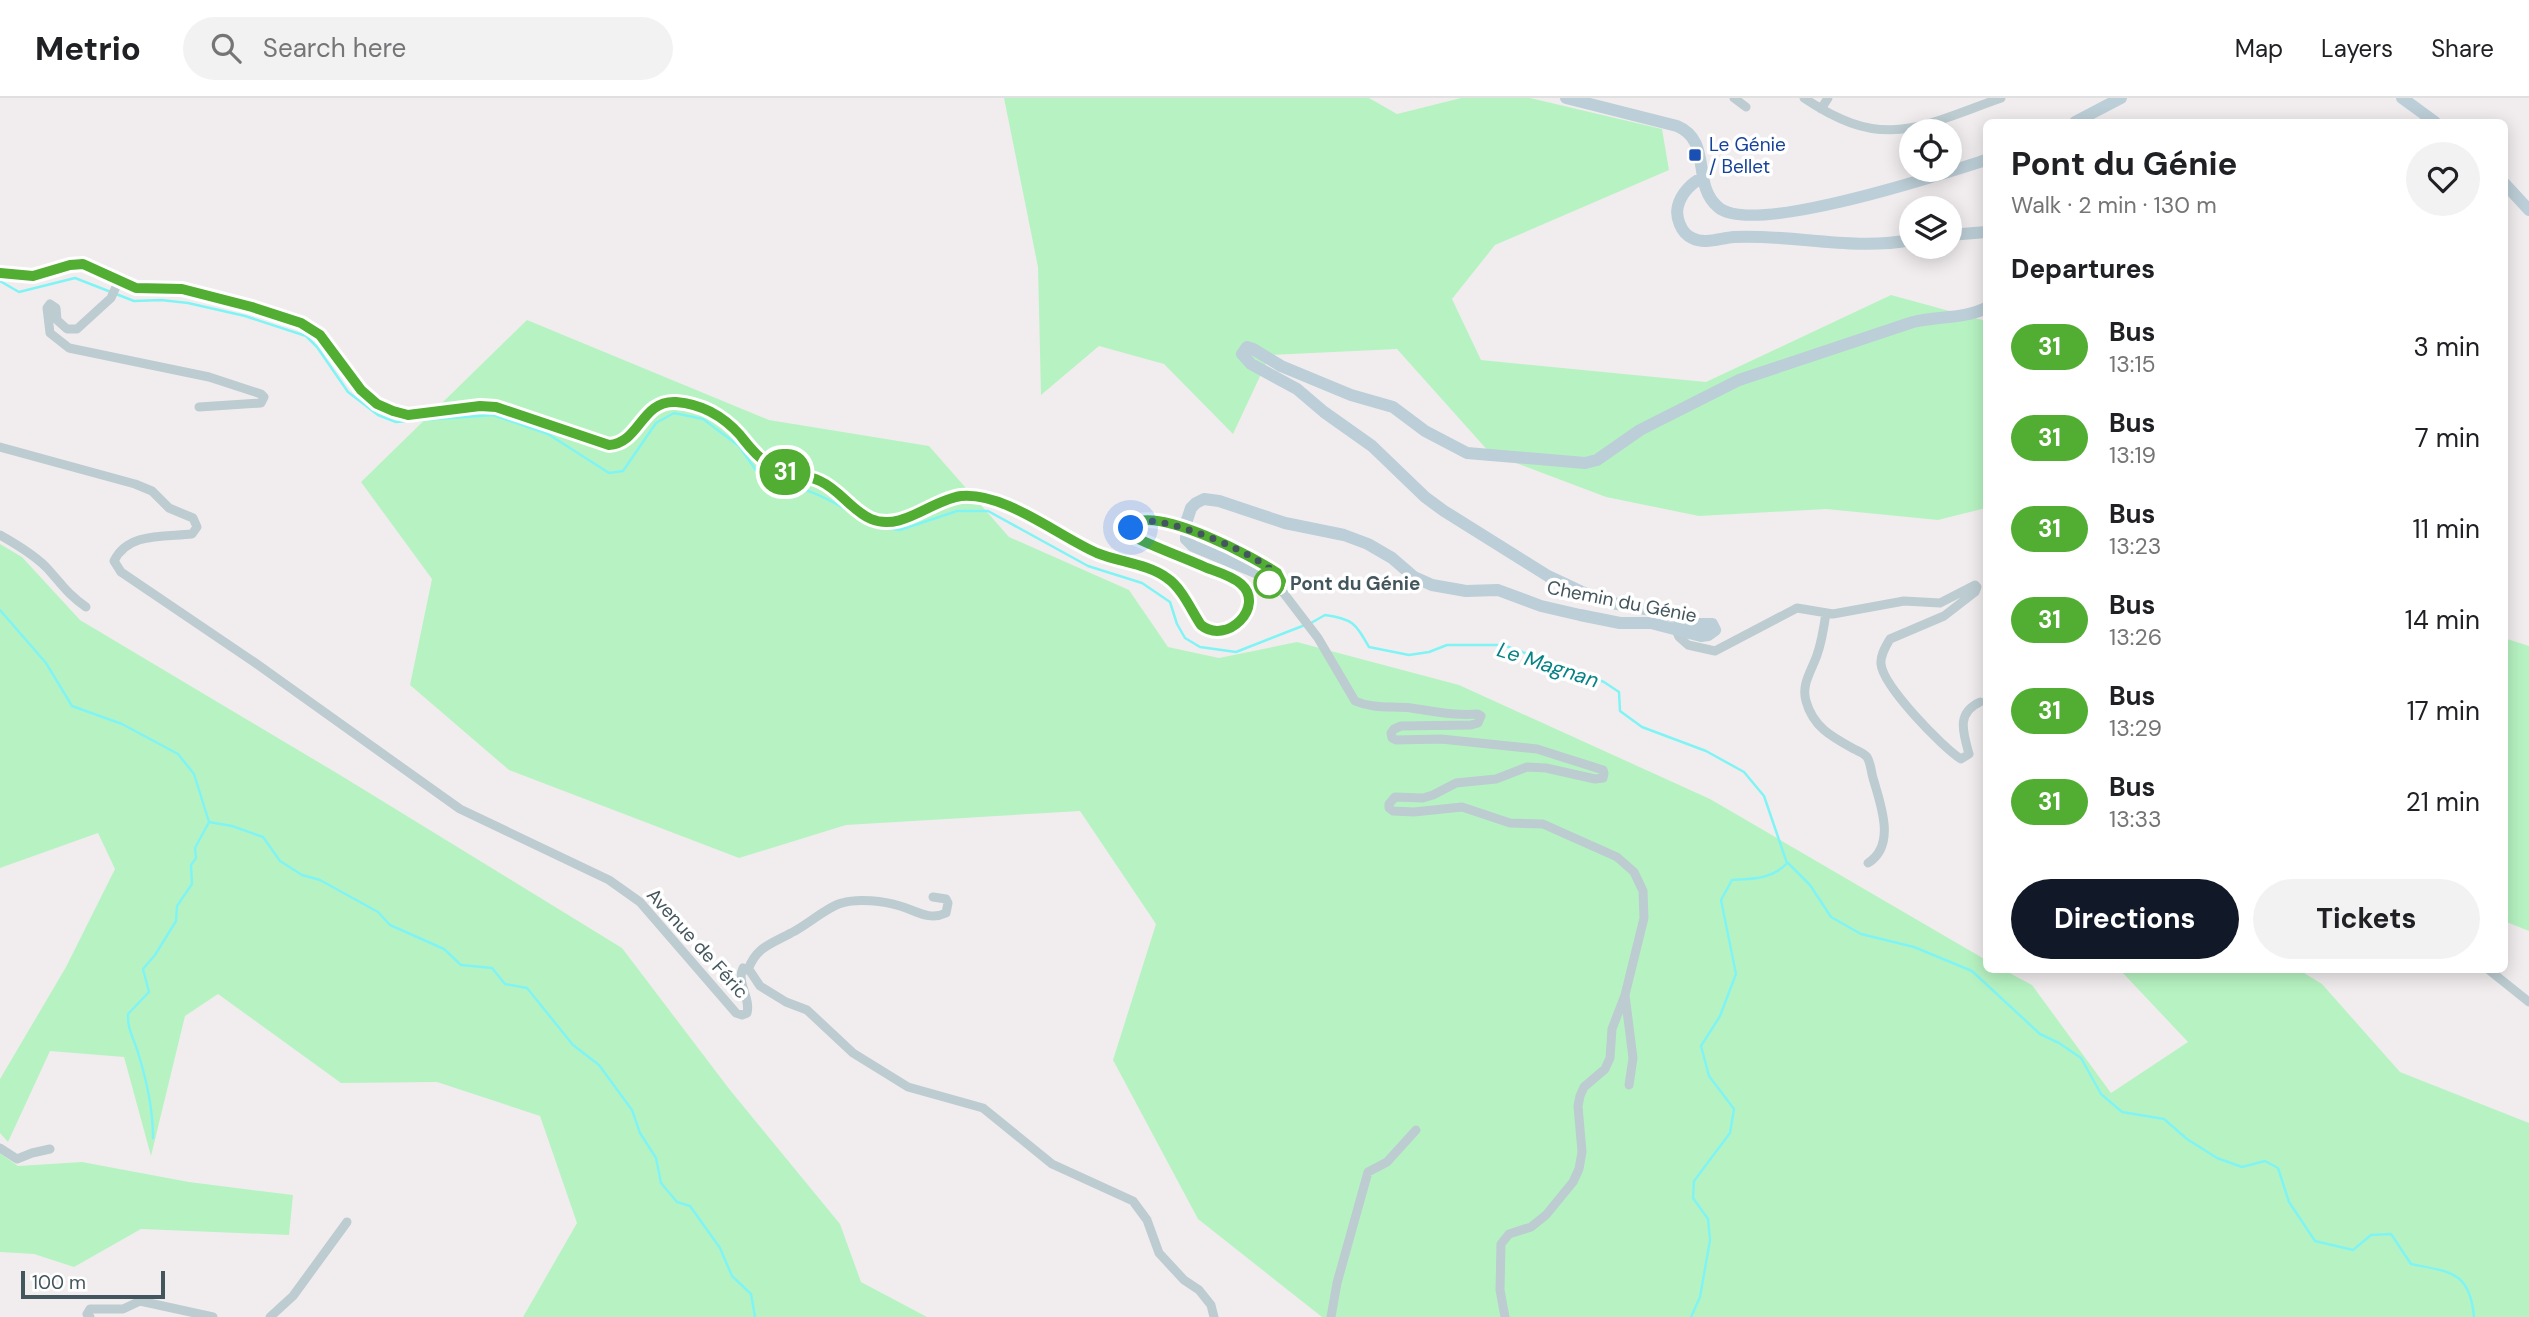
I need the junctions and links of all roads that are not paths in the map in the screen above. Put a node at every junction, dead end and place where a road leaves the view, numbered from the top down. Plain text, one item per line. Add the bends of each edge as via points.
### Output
1 (1566, 98) edge
2 (1734, 98) edge
3 (1804, 98) edge
4 (1828, 98) edge
5 (2001, 98) edge
6 (2121, 98) edge
7 (2402, 98) edge
8 (1746, 107) dead end
9 (1821, 109) junction
10 (2081, 119) edge
11 (2431, 119) edge
12 (1983, 161) edge
13 (1702, 178) junction
14 (2508, 187) edge
15 (2529, 210) edge
16 (1983, 232) edge
17 (1962, 234) edge
18 (1899, 241) edge
19 (0, 273) edge
20 (117, 283) junction
21 (1983, 309) edge
22 (199, 407) dead end
23 (0, 447) edge
24 (0, 535) edge
25 (1279, 587) junction
26 (86, 607) dead end
27 (1826, 612) junction
28 (1676, 630) junction
29 (1980, 702) dead end
30 (1868, 863) dead end
31 (933, 897) dead end
32 (748, 970) junction
33 (2493, 973) edge
34 (1625, 995) junction
35 (2529, 1002) edge
36 (1629, 1085) dead end
37 (1416, 1130) dead end
38 (0, 1148) edge
39 (50, 1149) dead end
40 (347, 1222) dead end
41 (90, 1317) edge
42 (213, 1317) edge
43 (270, 1317) edge
44 (1214, 1317) edge
45 (1331, 1317) edge
46 (1505, 1317) edge

1 - 13 street via 1682,128 1699,150
2 - 8 street
3 - 9 street
4 - 9 street
5 - 9 street via 1915,128 1891,131 1849,123
6 - 10 street
7 - 11 street
12 - 13 street via 1870,195 1755,216 1718,208
13 - 18 street via 1686,190 1677,212 1686,234 1700,241 1734,237 1868,245
14 - 15 street
16 - 17 street
19 - 20 street via 33,276 83,264
20 - 22 street via 110,298 76,328 67,329 57,320 56,308 50,304 50,333 69,348 209,377 264,397 261,402
20 - 25 street via 182,289 301,323 320,335 377,404 408,415 496,407 609,445 627,440 650,410 662,403 702,408 719,416 769,464 819,481 869,518 893,522 935,503 980,497 1094,551 1168,578 1207,630 1227,630 1241,620 1249,596 1243,586 1132,536 1133,523 1168,523 1222,542 1277,573
21 - 28 street, Chemin du Génie via 1913,322 1739,380 1585,463 1467,453 1393,407 1281,366 1253,349 1244,350 1244,359 1297,389 1372,446 1425,497 1548,576 1601,601 1662,612 1694,624 1712,624 1716,630 1701,636
23 - 32 street, Avenue de Féric via 135,484 152,491 169,508 193,518 197,527 192,534 138,539 120,549 114,561 121,572 460,809 609,880 639,902 742,1015 749,1007 740,973 743,968
24 - 26 street via 45,566 68,594
25 - 28 street, Chemin du Génie, bridge via 1261,573 1192,546 1186,539 1191,508 1204,499 1219,501 1285,523 1344,535 1368,544 1432,585 1498,590 1580,615
25 - 34 street, Chemin du Génie via 1318,638 1355,701 1366,706 1481,716 1471,725 1401,726 1391,733 1396,740 1441,738 1537,750 1603,770 1601,779 1527,767 1496,779 1456,783 1433,796 1395,797 1389,804 1393,811 1462,807 1510,822 1537,822 1628,864 1645,904
27 - 28 street via 1797,608 1714,650 1688,645
27 - 29 street via 1904,601 1940,603 1975,585 1975,592 1944,616 1890,639 1881,667 1917,718 1961,759 1969,754 1963,718 1969,707
27 - 30 street via 1805,696 1819,727 1869,761 1885,818 1882,844
31 - 32 street via 946,899 946,913 918,914 901,906 858,901 837,904 758,951
32 - 44 street, Avenue de Féric via 760,986 807,1010 853,1053 908,1087 983,1108 1052,1164 1133,1201 1147,1220 1159,1253 1199,1290
33 - 35 street
34 - 36 street via 1633,1058
34 - 46 street, Chemin du Génie via 1615,1016 1605,1069 1580,1096 1581,1152 1573,1182 1546,1215 1531,1227 1503,1238 1500,1290
37 - 45 street via 1387,1162 1368,1172
38 - 39 street via 17,1159
40 - 43 street via 293,1296
41 - 42 street via 90,1309 123,1309 140,1301

